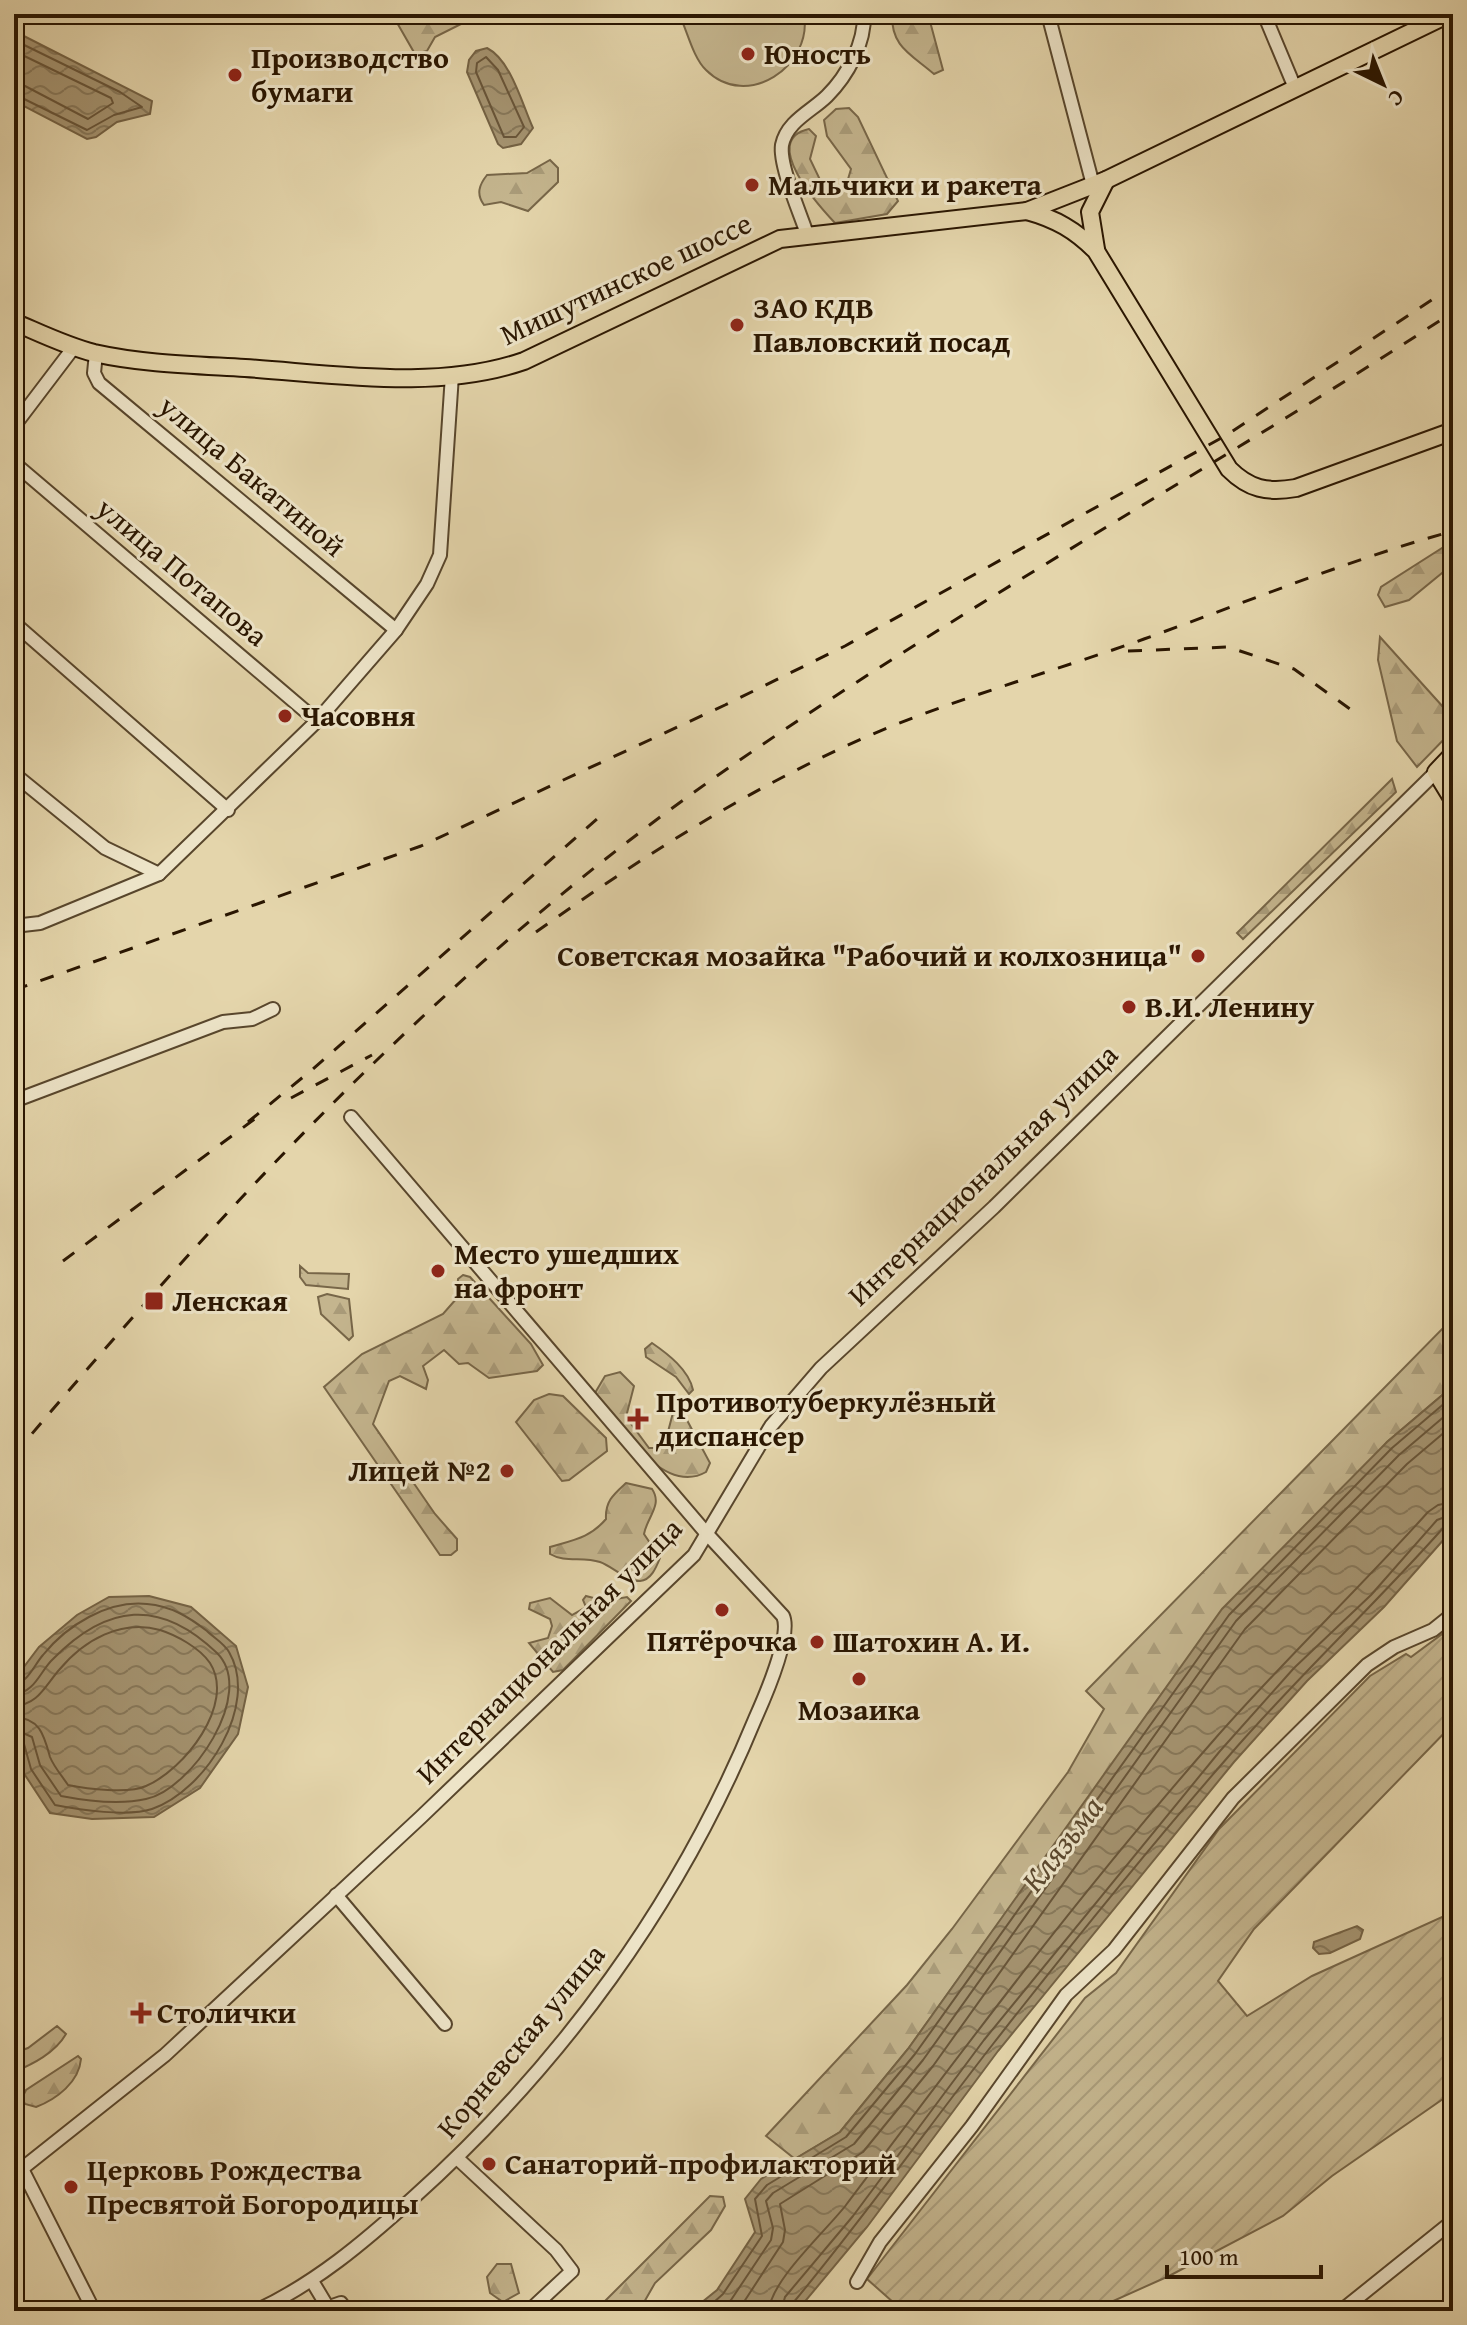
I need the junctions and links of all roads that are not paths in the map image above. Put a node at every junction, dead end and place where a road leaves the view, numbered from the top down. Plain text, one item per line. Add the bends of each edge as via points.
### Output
1 (864, 14) edge
2 (1048, 14) edge
3 (1264, 14) edge
4 (1449, 14) edge
5 (1295, 88) junction
6 (1099, 182) junction
7 (1027, 211) junction
8 (807, 234) junction
9 (1096, 251) junction
10 (14, 322) edge
11 (74, 347) junction
12 (96, 353) junction
13 (452, 375) junction
14 (14, 426) edge
15 (1453, 431) edge
16 (14, 463) edge
17 (14, 623) edge
18 (396, 630) junction
19 (317, 721) junction
20 (1453, 754) edge
21 (1436, 772) junction
22 (14, 774) edge
23 (1453, 800) edge
24 (228, 810) junction
25 (159, 874) junction
26 (14, 926) edge
27 (273, 1009) dead end
28 (14, 1101) edge
29 (351, 1117) dead end
30 (707, 1534) junction
31 (1453, 1614) edge
32 (336, 1895) junction
33 (445, 2024) dead end
34 (457, 2158) junction
35 (18, 2172) edge
36 (1453, 2221) edge
37 (312, 2281) junction
38 (857, 2282) dead end
39 (275, 2307) edge
40 (323, 2308) edge
41 (94, 2311) edge
42 (256, 2311) edge
43 (347, 2311) edge
44 (529, 2311) edge
45 (1341, 2311) edge

1 - 8 street via 854,59 827,97 795,123 782,147
2 - 6 street
3 - 5 street
4 - 5 main road
5 - 6 main road
6 - 7 main road
6 - 9 main road via 1090,212
7 - 8 main road, Мишутинское шоссе
7 - 9 main road via 1057,220
8 - 13 main road, Мишутинское шоссе via 759,246 524,361
9 - 15 main road via 1229,469 1253,488 1296,488
10 - 11 main road, Мишутинское шоссе
11 - 12 main road, Мишутинское шоссе
11 - 14 street
12 - 13 main road, Мишутинское шоссе via 358,376
12 - 18 street, улица Бакатиной via 99,383
13 - 18 street via 440,555
16 - 19 street, улица Потапова
17 - 24 street
18 - 19 street
19 - 24 street
20 - 21 main road, Интернациональная улица
21 - 23 main road
21 - 30 street, Интернациональная улица via 1004,1197 821,1368 771,1426
22 - 25 street via 105,848
24 - 25 street
25 - 26 street via 40,923
27 - 28 street via 252,1019 223,1022
29 - 30 street
30 - 32 street, Интернациональная улица via 686,1563
30 - 34 street, Корневская улица via 785,1621 772,1679 725,1792 656,1915 587,2014
31 - 38 street via 1367,1665 1233,1798 1114,1950 1066,1995 880,2242
32 - 33 street
32 - 35 street, Интернациональная улица via 165,2055
34 - 37 street, Корневская улица
34 - 44 street via 572,2271
35 - 41 street
36 - 45 street
37 - 39 street, Корневская улица
37 - 40 street
39 - 42 street, Корневская улица
40 - 43 street via 341,2303

